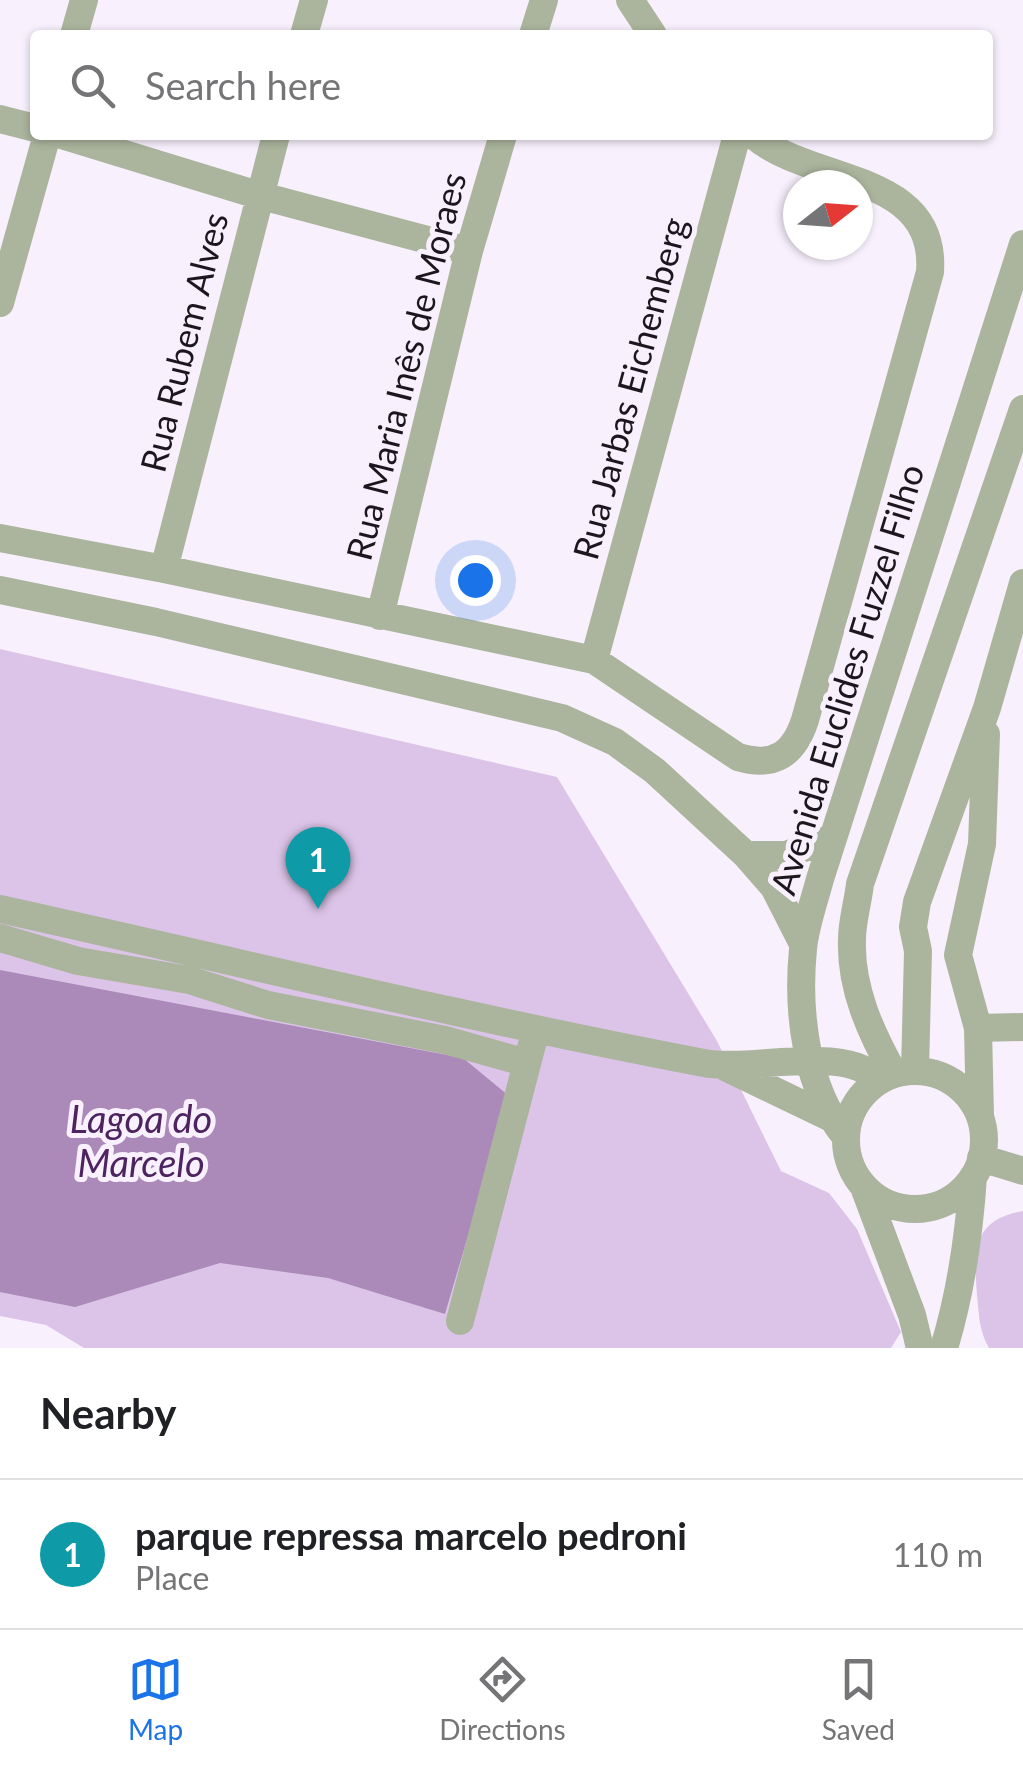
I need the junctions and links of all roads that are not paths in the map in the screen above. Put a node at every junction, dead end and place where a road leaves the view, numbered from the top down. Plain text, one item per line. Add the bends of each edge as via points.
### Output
1 (84, 0) edge
2 (314, 0) edge
3 (544, 0) edge
4 (630, 0) edge
5 (75, 30) edge
6 (305, 30) edge
7 (535, 30) edge
8 (650, 30) edge
9 (0, 119) edge
10 (30, 127) edge
11 (46, 140) edge
12 (78, 140) edge
13 (274, 140) edge
14 (501, 140) edge
15 (736, 140) edge
16 (759, 140) edge
17 (258, 195) junction
18 (1023, 244) edge
19 (468, 251) junction
20 (0, 302) edge
21 (1023, 408) edge
22 (0, 538) edge
23 (164, 568) junction
24 (1023, 586) edge
25 (0, 590) edge
26 (380, 616) junction
27 (594, 660) junction
28 (987, 708) junction
29 (833, 837) junction
30 (746, 855) junction
31 (0, 908) edge
32 (0, 938) edge
33 (803, 944) junction
34 (918, 950) junction
35 (958, 954) junction
36 (1023, 1027) edge
37 (978, 1028) junction
38 (536, 1029) junction
39 (811, 1062) junction
40 (726, 1067) junction
41 (896, 1075) junction
42 (980, 1116) junction
43 (837, 1127) junction
44 (977, 1168) junction
45 (1023, 1171) edge
46 (864, 1186) junction
47 (920, 1348) edge
48 (944, 1348) edge

1 - 5 street
2 - 6 street
3 - 7 street
4 - 8 street
9 - 10 street
11 - 20 street
12 - 17 street
13 - 17 street, Rua Rubem Alves
14 - 19 street, Rua Maria Inês de Moraes
15 - 27 street, Rua Jarbas Eichemberg
16 - 27 street via 903,202 918,217 931,250 798,741 788,753 754,762 738,757
17 - 19 street
17 - 23 street, Rua Rubem Alves
18 - 29 street, Avenida Euclides Fuzzel Filho
19 - 26 street, Rua Maria Inês de Moraes
21 - 41 street via 860,884 852,939 860,998
22 - 23 street
23 - 26 street
24 - 28 street
25 - 30 street via 562,718 655,770
26 - 27 street
28 - 34 street via 924,879 913,926
28 - 35 street via 982,844
29 - 30 street via 786,855
29 - 33 street, Avenida Euclides Fuzzel Filho
30 - 33 street via 774,887
31 - 38 street
32 - 38 street via 527,1063 460,1321
33 - 39 street, Avenida Euclides Fuzzel Filho via 800,984
34 - 35 street
34 - 41 street
35 - 37 street
36 - 37 street
37 - 42 street
38 - 40 street
39 - 40 street
39 - 41 street via 858,1064
39 - 43 street, Avenida Euclides Fuzzel Filho
40 - 43 street
41 - 42 street via 935,1074 954,1083
41 - 43 street via 860,1098
42 - 44 street via 984,1137
43 - 46 street
44 - 45 street
44 - 46 street via 959,1193 921,1209 880,1200
44 - 48 street via 958,1303
46 - 47 street

